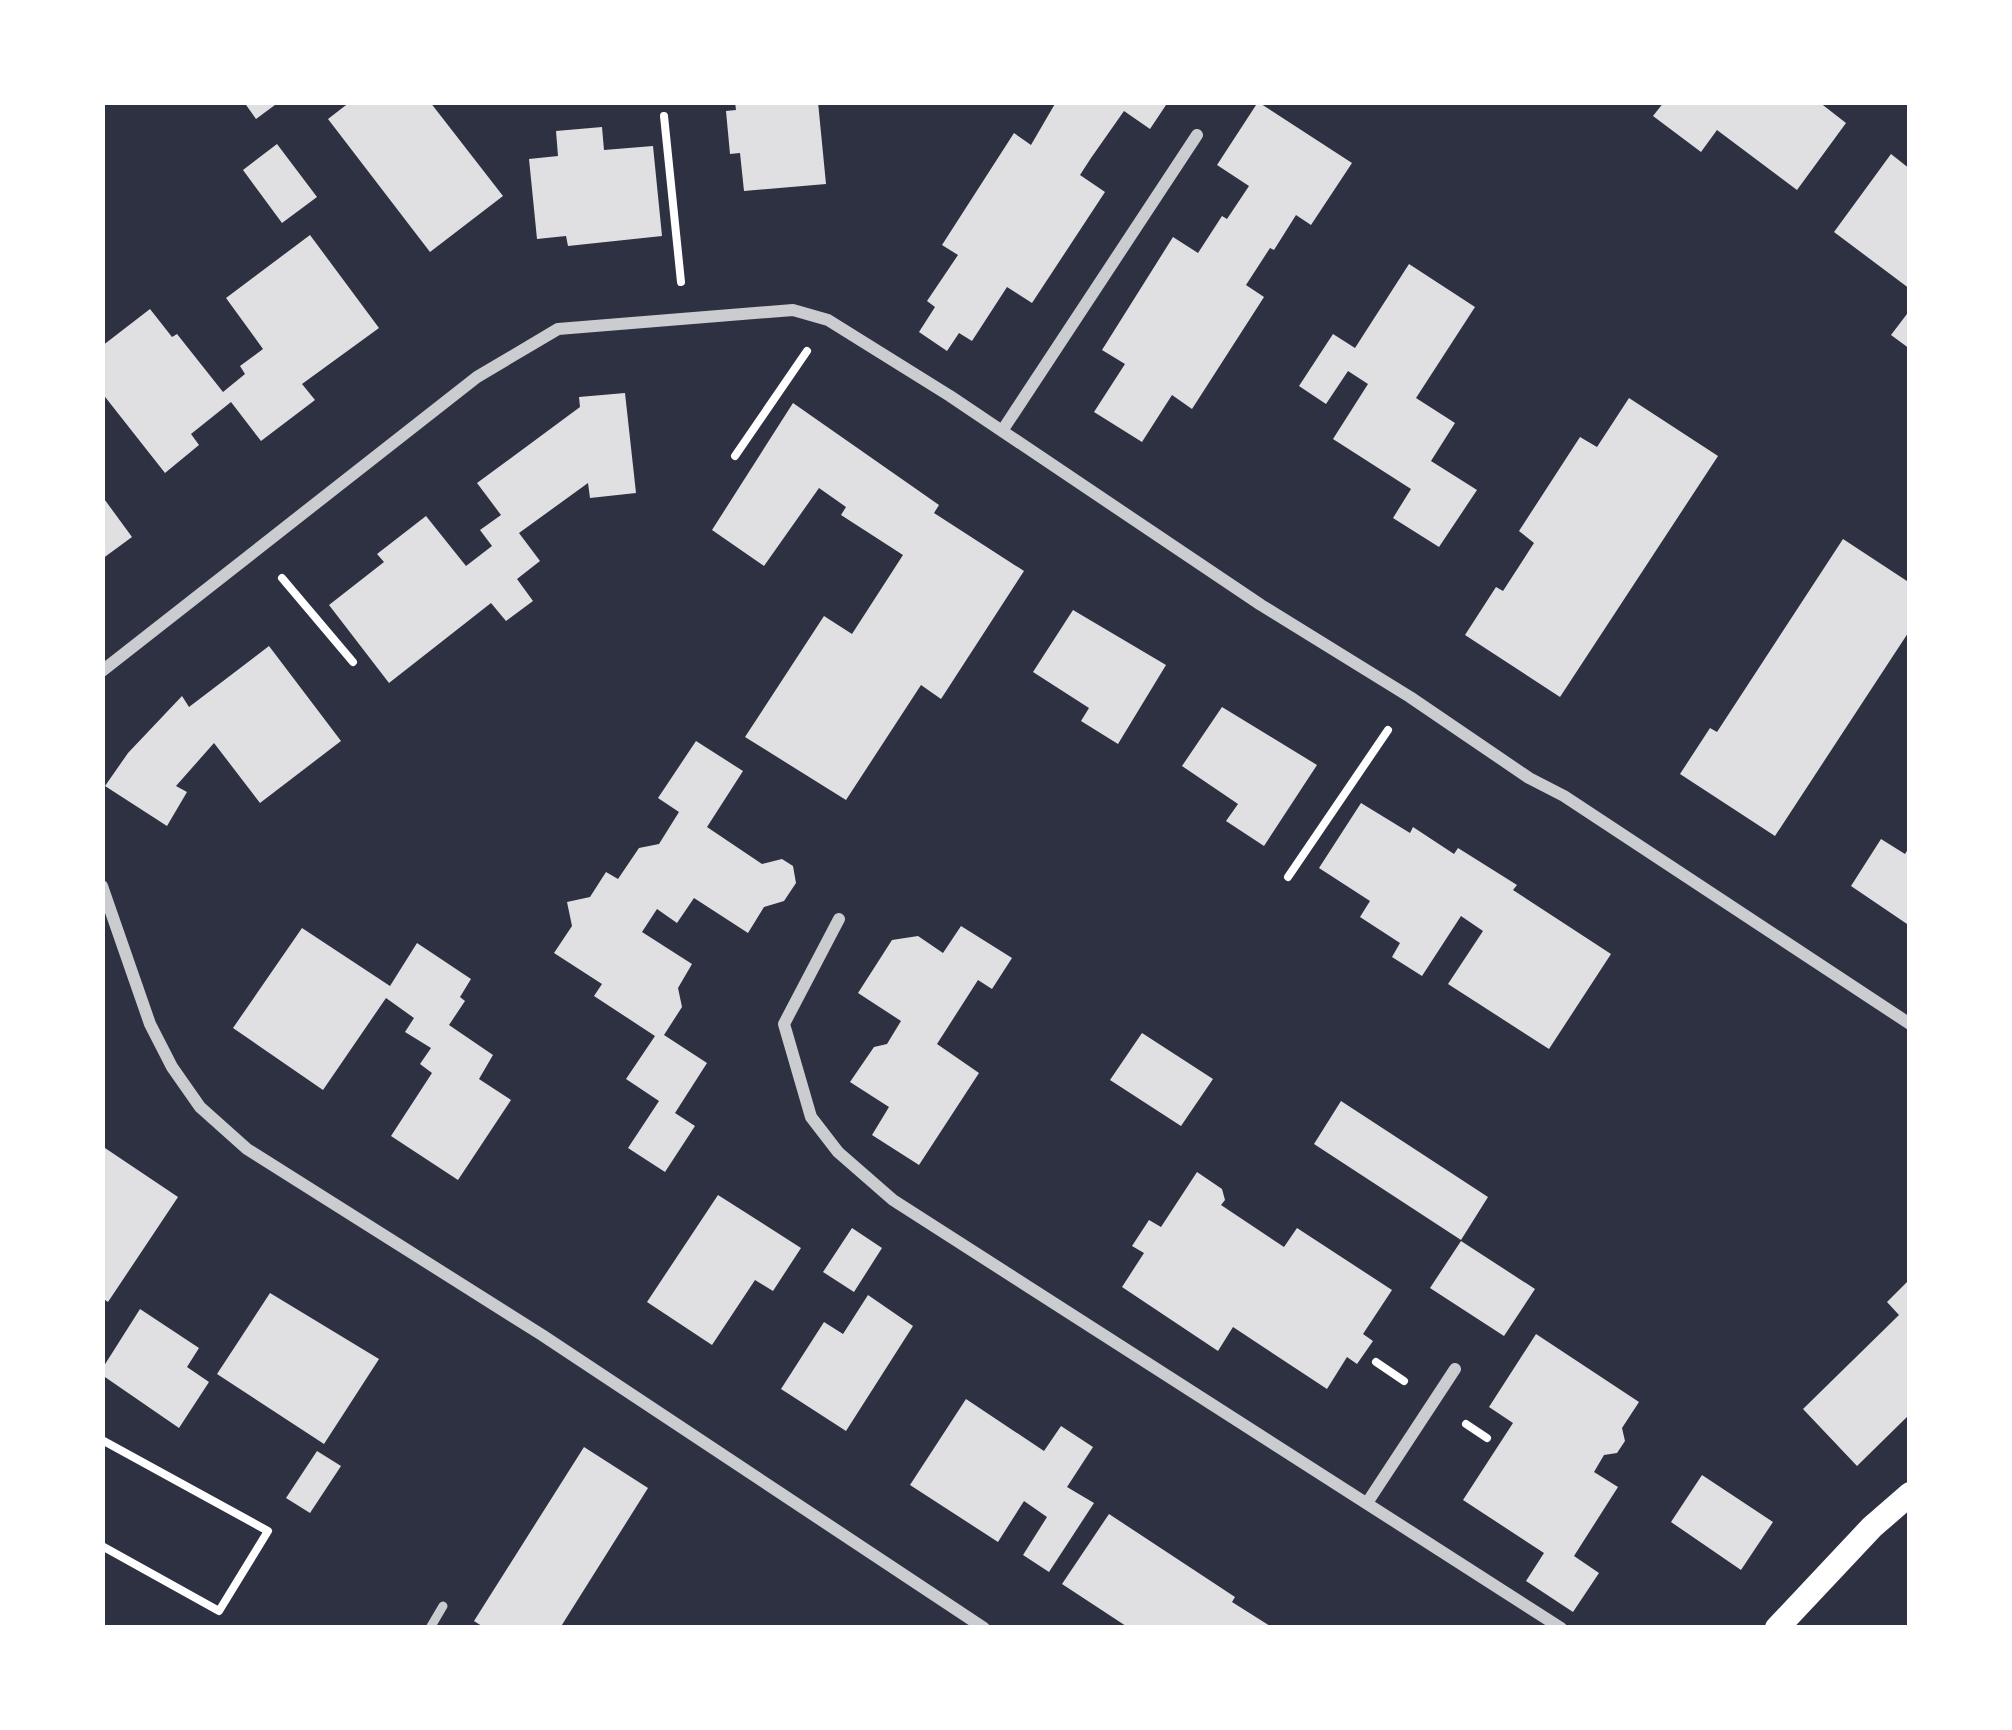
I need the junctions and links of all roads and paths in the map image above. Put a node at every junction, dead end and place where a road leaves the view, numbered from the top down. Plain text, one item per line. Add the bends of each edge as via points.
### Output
1 (664, 116) dead end
2 (1197, 135) dead end
3 (685, 316) junction
4 (828, 320) junction
5 (1002, 430) junction
6 (735, 456) dead end
7 (258, 549) junction
8 (353, 662) dead end
9 (102, 671) edge
10 (1410, 698) junction
11 (1288, 877) dead end
12 (102, 886) edge
13 (839, 919) dead end
14 (1910, 1024) edge
15 (1456, 1369) dead end
16 (102, 1440) edge
17 (1910, 1494) edge
18 (1367, 1503) junction
19 (102, 1546) edge
20 (443, 1606) dead end
21 (430, 1628) edge
22 (984, 1628) edge
23 (1561, 1628) edge
24 (1777, 1628) edge

1 - 3 path
2 - 5 street
3 - 4 street via 793,310
3 - 7 street via 558,329 477,377
4 - 5 street
4 - 6 path
5 - 10 street
7 - 8 path
7 - 9 street
10 - 11 path
10 - 14 street
12 - 22 street via 172,1067 200,1107 247,1149
13 - 18 street via 784,1024 811,1117 838,1153 893,1200
15 - 18 street
16 - 19 path via 268,1531 219,1611
17 - 24 main road
18 - 23 street
20 - 21 lane

